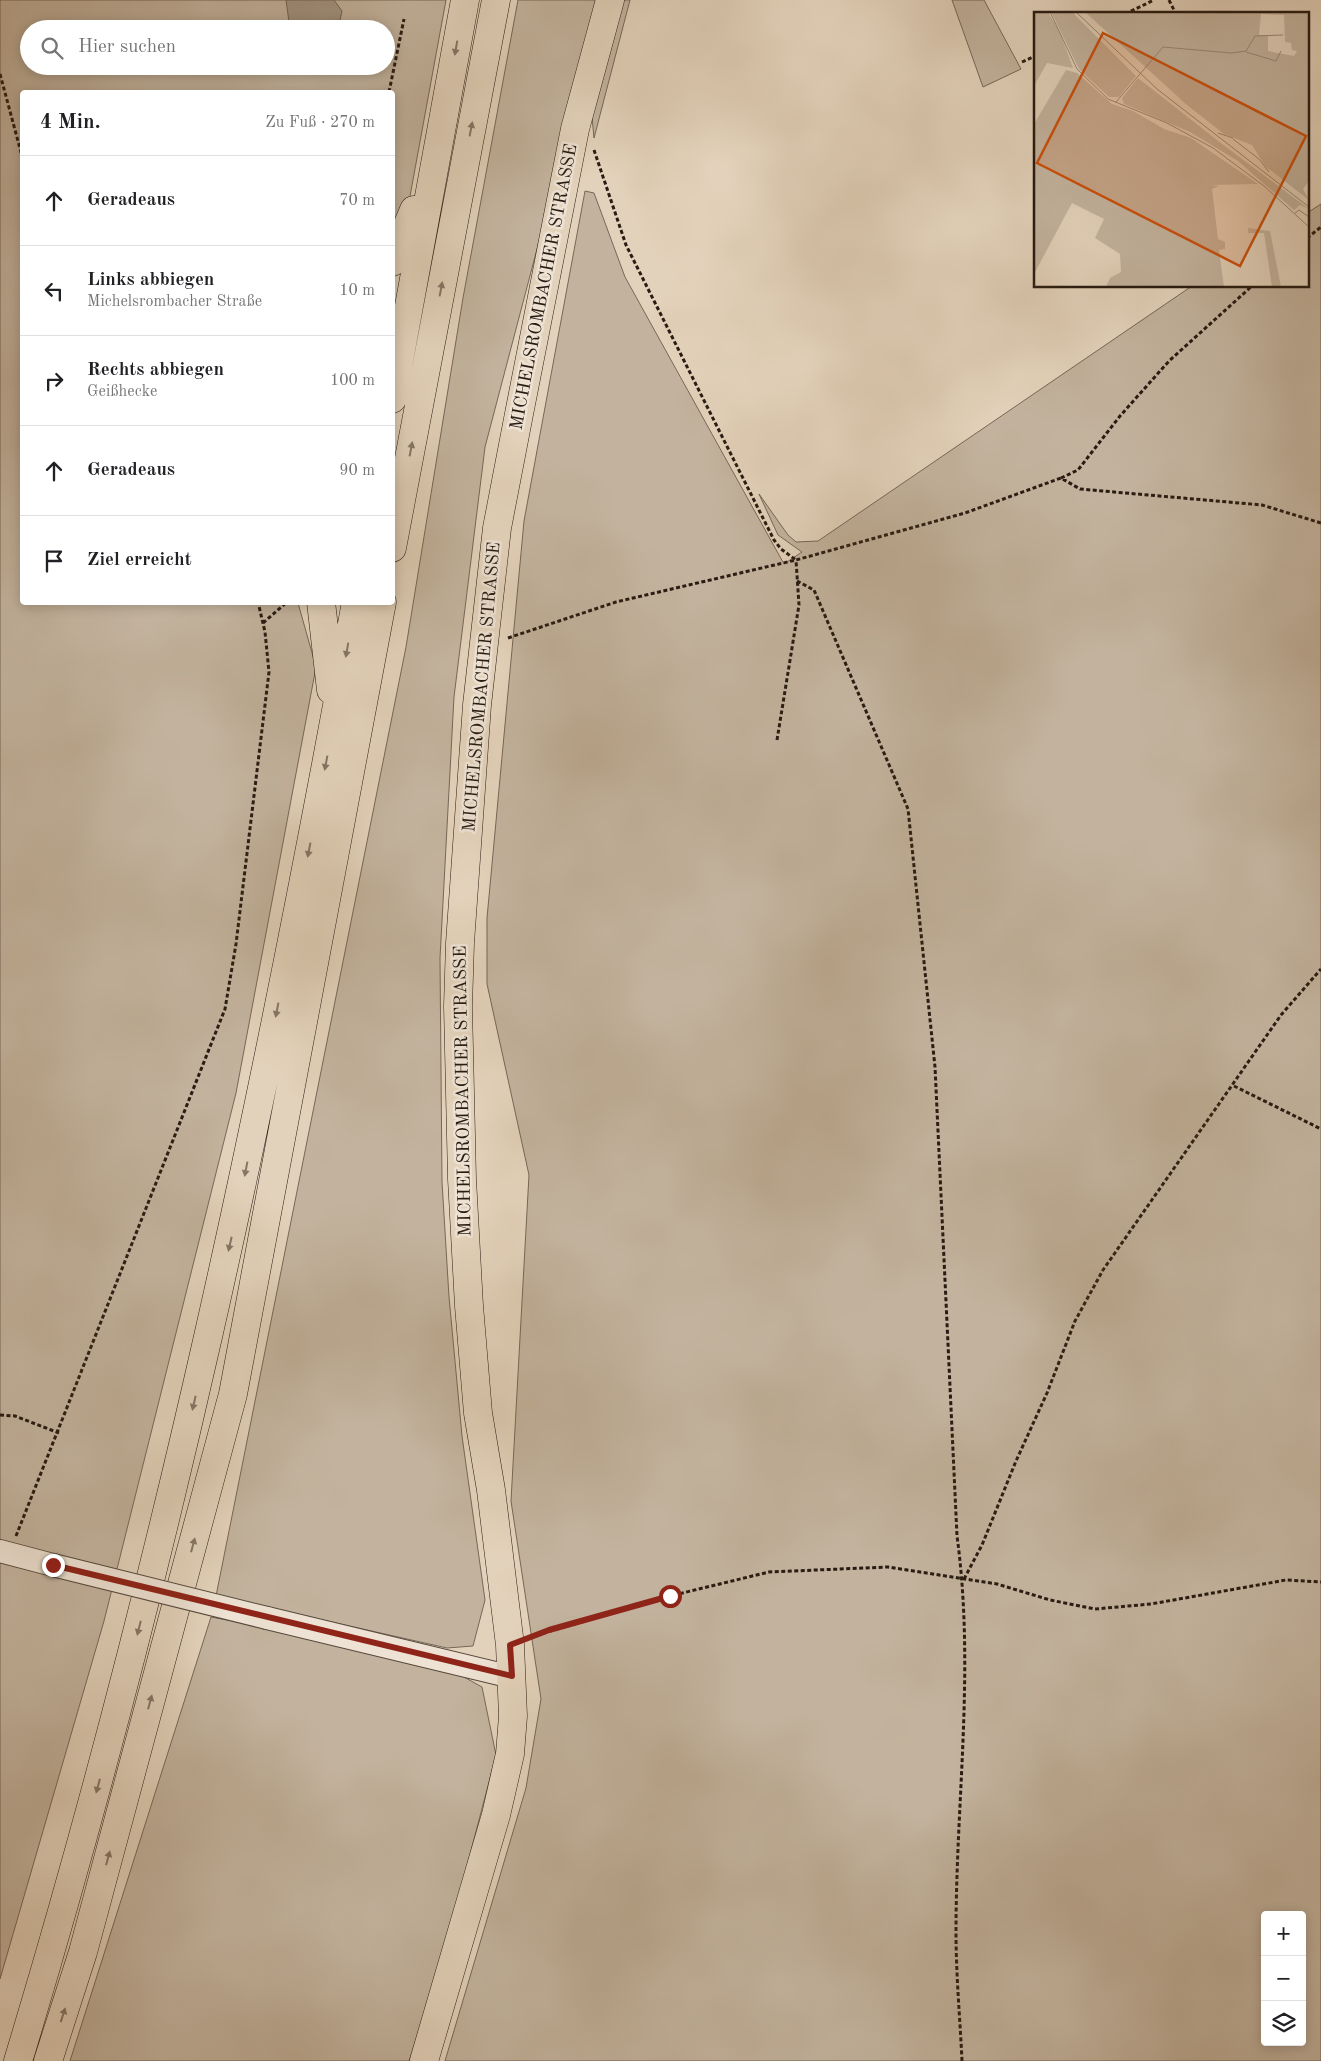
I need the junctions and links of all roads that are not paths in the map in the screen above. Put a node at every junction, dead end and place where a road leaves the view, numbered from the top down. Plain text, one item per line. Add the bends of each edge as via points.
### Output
1 (465, 0) edge
2 (496, 0) edge
3 (610, 0) edge
4 (438, 146) junction
5 (395, 254) edge
6 (395, 382) edge
7 (395, 532) edge
8 (321, 605) edge
9 (355, 605) edge
10 (381, 605) edge
11 (334, 723) junction
12 (5, 1552) edge
13 (512, 1676) junction
14 (18, 2061) edge
15 (48, 2061) edge
16 (424, 2061) edge

1 -> 4 main road
7 -> 2 main road
3 - 13 main road, MICHELSROMBACHER STRASSE via 575,130 497,528 477,705 460,943 458,1006 462,1170 469,1306 478,1413 492,1490
4 - 5 main road
4 - 6 main road
8 - 11 main road
9 -> 11 main road
15 -> 10 main road via 83,1952 233,1394
11 -> 14 main road via 241,1196 192,1412 92,1810
12 - 13 lane, bridge
13 - 16 main road, MICHELSROMBACHER STRASSE via 510,1754 496,1815

